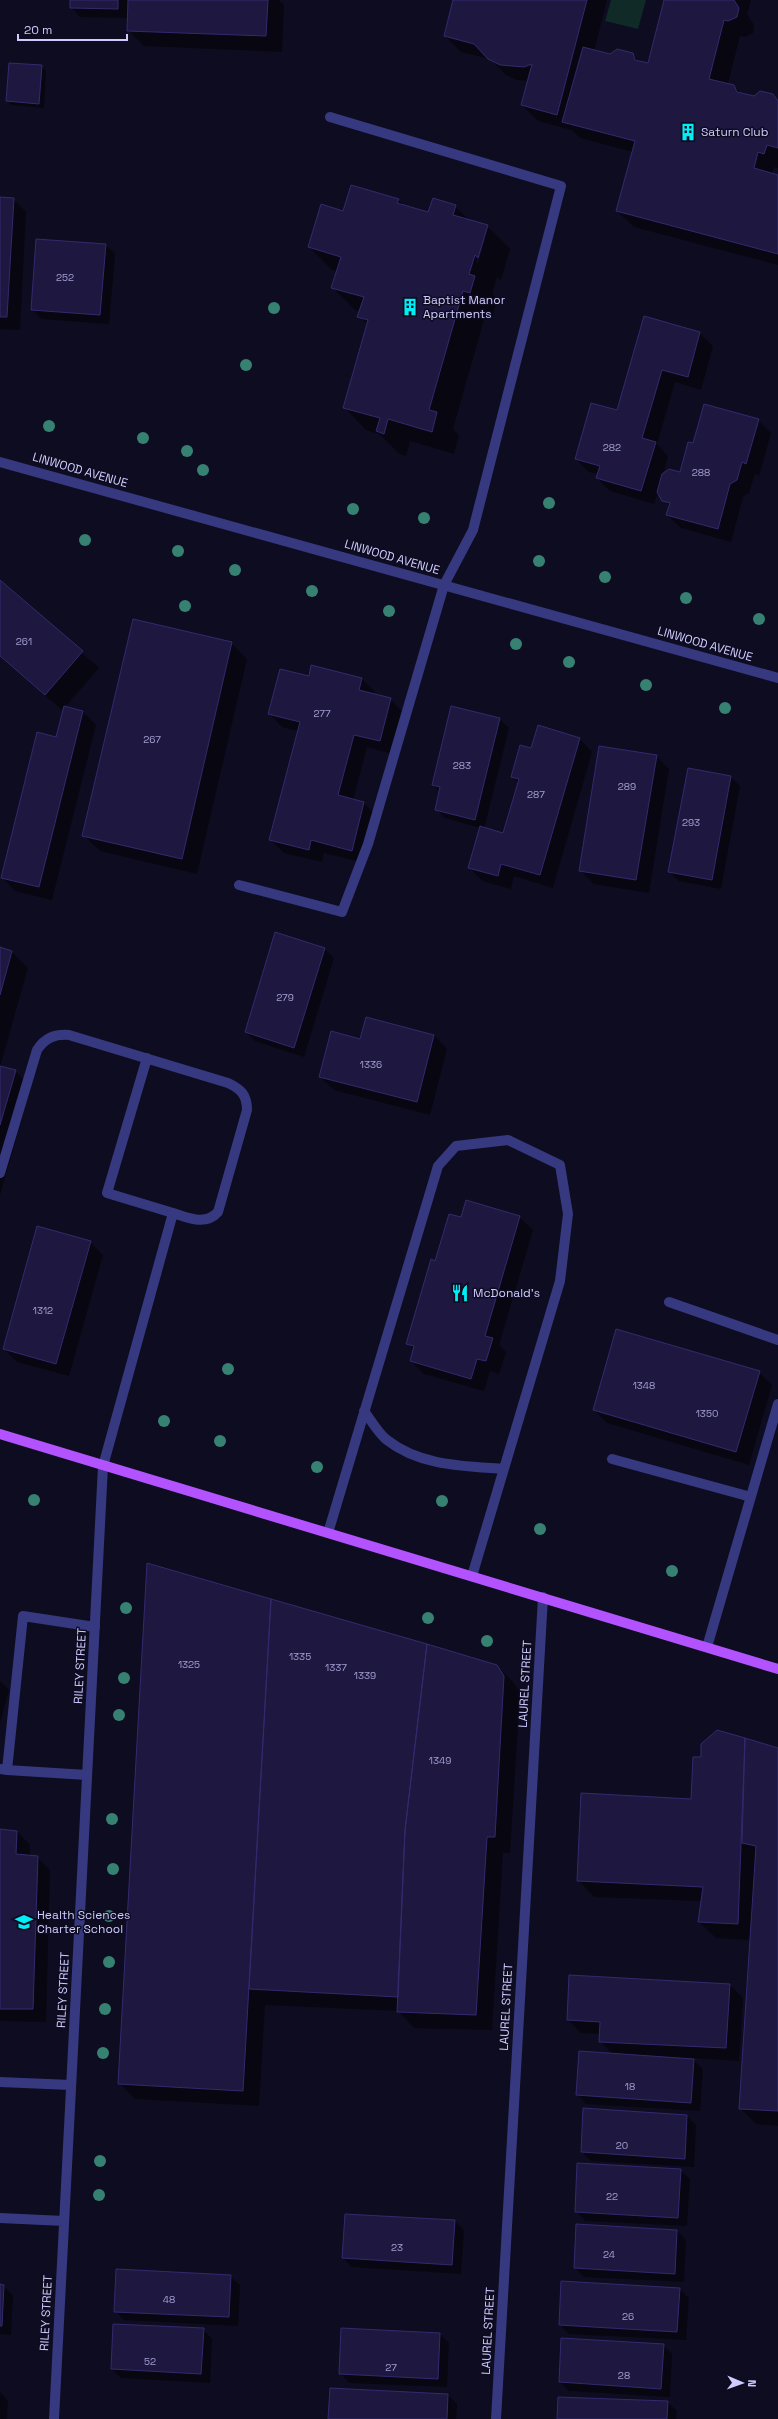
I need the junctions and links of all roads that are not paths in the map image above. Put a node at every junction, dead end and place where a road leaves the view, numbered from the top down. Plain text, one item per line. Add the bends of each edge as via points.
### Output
1 (330, 117) dead end
2 (0, 462) edge
3 (444, 585) junction
4 (778, 678) edge
5 (239, 885) dead end
6 (147, 1058) junction
7 (0, 1173) edge
8 (173, 1214) junction
9 (669, 1302) dead end
10 (778, 1340) edge
11 (778, 1404) edge
12 (364, 1411) junction
13 (0, 1434) edge
14 (612, 1459) dead end
15 (103, 1466) junction
16 (504, 1469) junction
17 (751, 1497) junction
18 (328, 1533) junction
19 (472, 1576) junction
20 (543, 1597) junction
21 (95, 1627) junction
22 (707, 1647) junction
23 (778, 1669) edge
24 (3, 1770) edge
25 (87, 1775) junction
26 (0, 2082) edge
27 (71, 2086) junction
28 (0, 2218) edge
29 (64, 2221) junction
30 (54, 2419) edge
31 (496, 2419) edge

1 - 3 street via 561,186 473,530
2 - 3 street, LINWOOD AVENUE
3 - 4 street, LINWOOD AVENUE
3 - 5 street via 370,836 342,912
6 - 7 street via 69,1035 59,1034 42,1042 37,1050
6 - 8 street via 107,1193
6 - 8 street via 228,1083 237,1087 247,1100 247,1110 218,1212 205,1220
8 - 15 street, RILEY STREET
9 - 10 street
11 - 17 street
12 - 16 street via 386,1440 405,1452 437,1463
12 - 16 street via 438,1166 456,1146 508,1140 560,1166 568,1214 560,1281
12 - 18 street
13 - 15 main road
14 - 17 street
15 - 18 main road
15 - 21 street, RILEY STREET
16 - 19 street
17 - 22 street
18 - 19 main road
19 - 20 main road
20 - 22 main road
20 - 31 street, LAUREL STREET
21 - 24 street via 23,1616
21 - 25 street, RILEY STREET
22 - 23 main road
24 - 25 street
25 - 27 street, RILEY STREET
26 - 27 street
27 - 29 street, RILEY STREET
28 - 29 street
29 - 30 street, RILEY STREET

